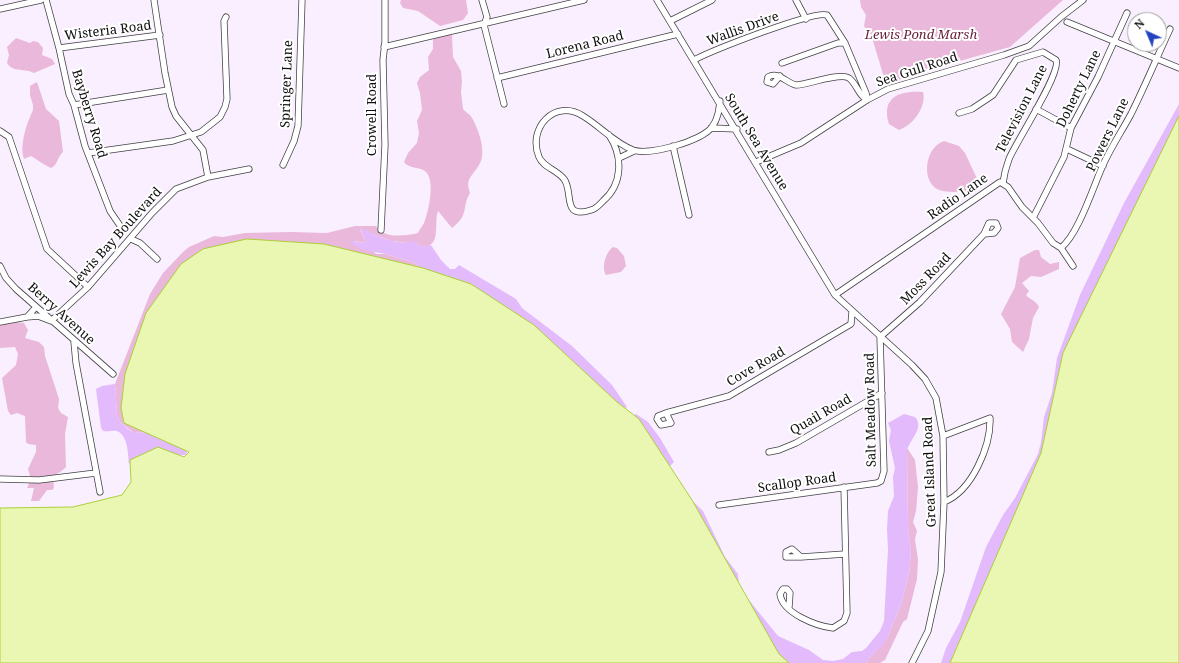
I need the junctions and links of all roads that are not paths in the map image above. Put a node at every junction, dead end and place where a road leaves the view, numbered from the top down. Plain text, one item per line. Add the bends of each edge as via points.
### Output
1 (41, 0) edge
2 (46, 0) edge
3 (154, 0) edge
4 (302, 0) edge
5 (386, 0) edge
6 (482, 0) edge
7 (584, 0) edge
8 (657, 0) edge
9 (712, 0) edge
10 (796, 0) edge
11 (1083, 0) edge
12 (0, 9) edge
13 (1127, 13) dead end
14 (226, 16) dead end
15 (806, 18) junction
16 (670, 21) junction
17 (1066, 22) dead end
18 (484, 24) junction
19 (1170, 29) dead end
20 (678, 34) junction
21 (160, 35) junction
22 (1114, 41) junction
23 (845, 43) junction
24 (384, 47) junction
25 (59, 48) junction
26 (1156, 58) junction
27 (694, 60) junction
28 (782, 63) dead end
29 (1179, 68) edge
30 (780, 76) dead end
31 (497, 78) junction
32 (168, 90) junction
33 (867, 100) junction
34 (720, 101) junction
35 (504, 104) dead end
36 (74, 105) junction
37 (1036, 109) junction
38 (959, 113) dead end
39 (712, 128) junction
40 (1071, 128) junction
41 (737, 130) junction
42 (0, 131) edge
43 (191, 135) junction
44 (609, 135) junction
45 (673, 146) junction
46 (1067, 149) junction
47 (634, 151) junction
48 (88, 153) junction
49 (619, 158) junction
50 (756, 162) junction
51 (283, 166) dead end
52 (1103, 166) junction
53 (249, 169) dead end
54 (208, 177) junction
55 (1003, 183) junction
56 (689, 215) dead end
57 (1033, 218) junction
58 (123, 230) dead end
59 (381, 230) dead end
60 (984, 234) dead end
61 (131, 239) junction
62 (1061, 248) junction
63 (157, 259) dead end
64 (0, 266) edge
65 (1073, 266) dead end
66 (88, 287) junction
67 (835, 295) junction
68 (36, 307) junction
69 (852, 312) junction
70 (27, 317) junction
71 (51, 320) junction
72 (0, 322) edge
73 (864, 322) junction
74 (851, 324) junction
75 (880, 337) junction
76 (74, 342) junction
77 (113, 374) dead end
78 (882, 393) junction
79 (666, 414) dead end
80 (943, 436) junction
81 (769, 452) dead end
82 (96, 473) junction
83 (0, 479) edge
84 (879, 482) joint
85 (844, 487) junction
86 (100, 492) dead end
87 (944, 502) junction
88 (719, 505) dead end
89 (845, 554) junction
90 (801, 557) dead end
91 (789, 607) dead end
92 (912, 663) edge

1 - 12 street
2 - 25 street, Bayberry Road
3 - 21 street
4 - 51 street, Springer Lane via 298,126
5 - 24 street, Crowell Road
6 - 18 street via 487,17
7 - 18 street
8 - 16 street, South Sea Avenue
9 - 16 street
10 - 15 street
11 - 33 street, Sea Gull Road via 1023,49 899,85
13 - 22 street, Doherty Lane
14 - 43 street via 226,107 212,124
15 - 23 street, Wallis Drive via 824,14
15 - 27 street, Wallis Drive via 720,48
16 - 20 street, South Sea Avenue
17 - 22 street
18 - 24 street
18 - 31 street
19 - 26 street, Powers Lane
20 - 27 street, South Sea Avenue
20 - 31 street, Lorena Road
21 - 25 street, Wisteria Road
21 - 32 street
22 - 26 street
22 - 40 street, Doherty Lane
23 - 28 street via 838,43
23 - 33 street
24 - 59 street, Crowell Road via 382,60 385,145
25 - 36 street, Bayberry Road via 69,94
26 - 29 street
26 - 52 street, Powers Lane
27 - 34 street, South Sea Avenue
30 - 33 street via 796,85 842,76 850,80 862,98
31 - 35 street
32 - 36 street
32 - 43 street via 176,116
33 - 50 street, Sea Gull Road via 808,139
34 - 39 street
34 - 41 street, South Sea Avenue
36 - 48 street, Bayberry Road
37 - 38 street, Television Lane via 1057,66 1054,57 1043,52 1016,60 993,95 972,109
37 - 40 street
37 - 55 street, Television Lane via 1009,159
39 - 41 street
39 - 45 street via 698,137
40 - 46 street, Doherty Lane
41 - 50 street, South Sea Avenue
42 - 66 street via 9,137 47,249
43 - 48 street via 173,141
43 - 54 street via 203,150
44 - 47 street
44 - 49 street
44 - 49 street via 581,114 567,111 554,113 545,120 536,134 536,145 541,160 564,179 571,207 580,212 594,210 608,197 618,175
45 - 47 street via 644,152
45 - 56 street
46 - 52 street
46 - 57 street, Doherty Lane
47 - 49 street
48 - 58 street, Bayberry Road via 110,211
50 - 67 street, South Sea Avenue
52 - 62 street, Powers Lane via 1097,184 1076,225
53 - 54 street, Lewis Bay Boulevard
54 - 61 street, Lewis Bay Boulevard via 176,188
55 - 57 street, Radio Lane
55 - 67 street, Radio Lane via 997,184
57 - 62 street, Radio Lane via 1049,240
60 - 75 street, Moss Road via 920,302
61 - 63 street via 140,243
61 - 66 street, Lewis Bay Boulevard
62 - 65 street, Radio Lane
64 - 68 street, Berry Avenue via 6,278
66 - 71 street, Lewis Bay Boulevard
67 - 69 street, Great Island Road
68 - 70 street
68 - 71 street, Berry Avenue
69 - 73 street, Great Island Road
69 - 74 street
70 - 71 street via 38,316
70 - 72 street
71 - 76 street, Berry Avenue
73 - 74 street, Cove Road
73 - 75 street, Great Island Road
74 - 79 street, Cove Road via 729,396
75 - 78 street, Salt Meadow Road
75 - 80 street, Great Island Road via 929,384 939,406
76 - 77 street, Berry Avenue
76 - 82 street
78 - 81 street, Quail Road via 796,443
78 - 84 street, Salt Meadow Road via 884,471
80 - 87 street, Great Island Road
80 - 87 street via 990,418 991,430 979,465 955,497
82 - 83 street via 39,480
82 - 86 street
84 - 85 street, Scallop Road
85 - 88 street, Scallop Road
85 - 89 street
87 - 92 street, Great Island Road via 941,572 928,631
89 - 90 street
89 - 91 street via 847,606 846,618 842,624 833,628 816,624 795,614

